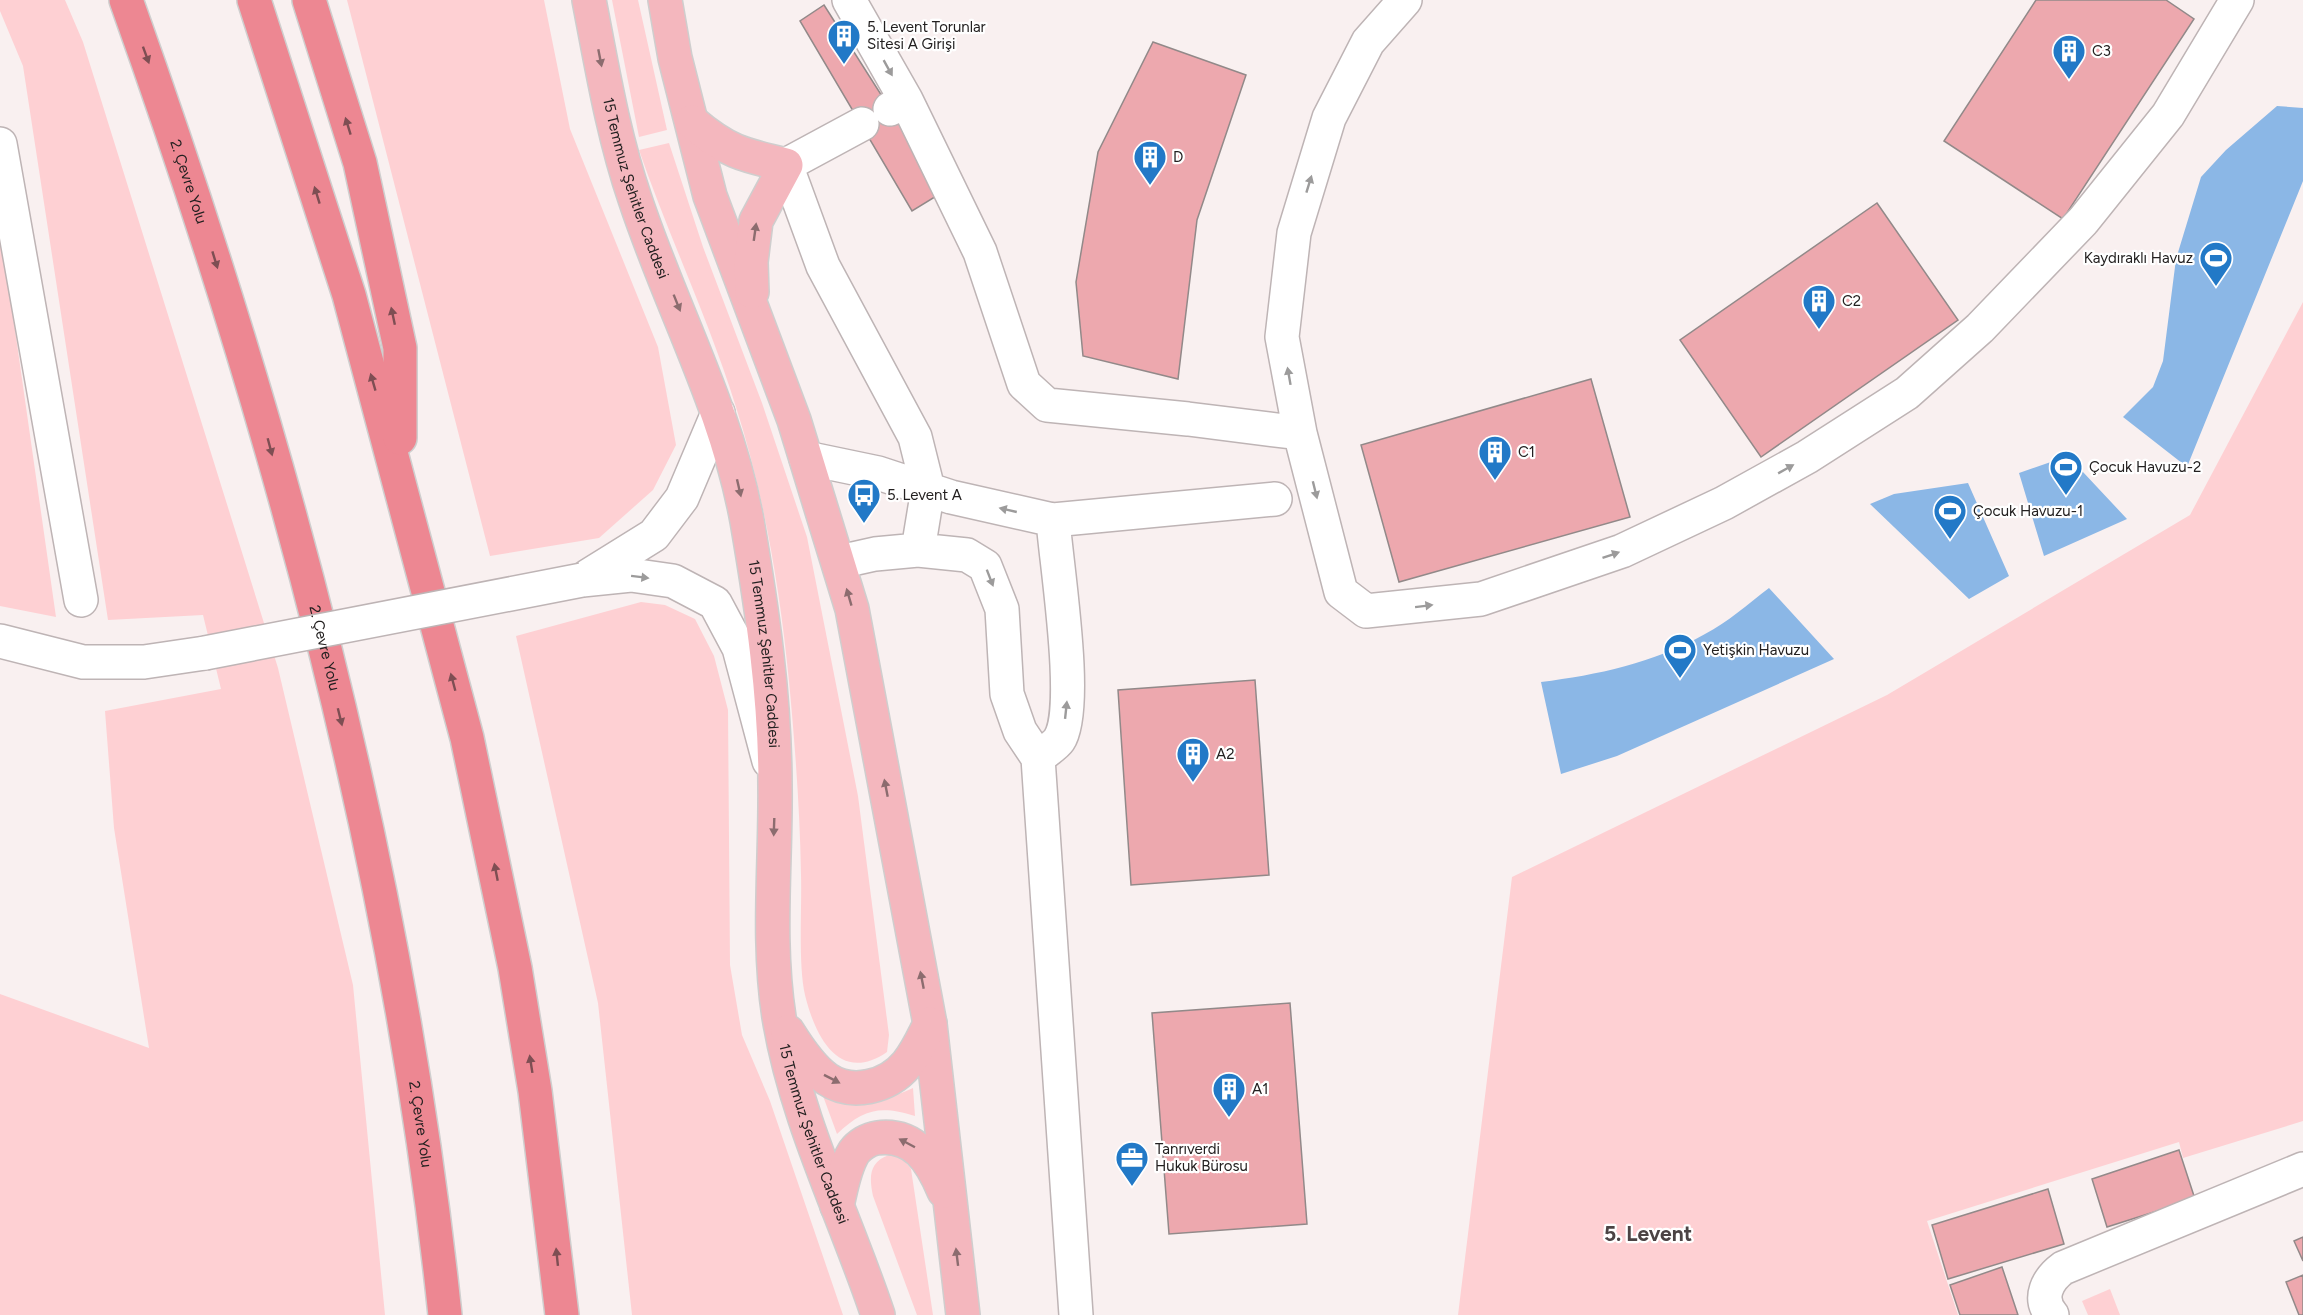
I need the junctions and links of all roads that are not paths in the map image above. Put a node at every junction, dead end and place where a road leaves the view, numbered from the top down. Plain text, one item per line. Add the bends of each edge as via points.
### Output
1 (126, 0) edge
2 (254, 0) edge
3 (309, 0) edge
4 (590, 0) edge
5 (665, 0) edge
6 (849, 0) edge
7 (1405, 0) edge
8 (2237, 0) edge
9 (692, 122) junction
10 (861, 124) dead end
11 (0, 144) edge
12 (786, 165) junction
13 (752, 312) junction
14 (717, 413) junction
15 (1300, 434) junction
16 (806, 458) junction
17 (400, 479) junction
18 (928, 489) junction
19 (1275, 499) dead end
20 (1053, 520) junction
21 (918, 550) junction
22 (838, 562) junction
23 (582, 580) junction
24 (81, 600) dead end
25 (0, 641) edge
26 (1038, 758) junction
27 (776, 784) junction
28 (780, 1021) junction
29 (930, 1024) junction
30 (2303, 1169) edge
31 (837, 1206) junction
32 (951, 1207) junction
33 (445, 1315) edge
34 (562, 1315) edge
35 (878, 1315) edge
36 (963, 1315) edge
37 (1076, 1315) edge
38 (2052, 1315) edge

1 -> 33 highway, 2. Çevre Yolu via 213,251 310,591 381,897 414,1085
17 -> 2 highway via 349,295
17 -> 3 highway via 400,348 360,163
4 -> 14 main road, 15 Temmuz Şehitler Caddesi via 618,145 632,191
5 - 9 main road
6 -> 15 street via 898,104 980,252 1024,384 1047,405
15 -> 7 street via 1282,337 1294,233 1329,118 1368,42
15 -> 8 street via 1341,592 1366,611 1481,599 1622,551 1724,503 1807,457 1907,393 1980,328 2083,221 2168,115
9 - 12 main road via 725,147
9 - 13 main road via 716,213
10 - 12 street
11 - 24 street
13 -> 12 main road via 751,262 756,221
12 - 18 street via 823,266 915,436
13 - 16 main road
14 - 23 street via 682,498 654,535
14 -> 27 main road, 15 Temmuz Şehitler Caddesi via 746,520 769,668
16 - 18 street via 879,473
16 - 22 main road
34 -> 17 highway via 535,1091 513,956 467,738
20 -> 18 street
18 - 21 street
19 - 20 street
26 -> 20 street via 1060,740 1067,713 1067,669
21 - 22 street
21 -> 26 street via 967,555 985,566 1002,609 1007,694 1020,731
29 -> 22 main road via 852,609
23 - 25 street, bridge via 144,662 83,662
23 -> 27 street via 631,575 674,581 714,603 739,648
26 - 37 street
27 -> 28 main road, 15 Temmuz Şehitler Caddesi via 772,912 774,981
28 -> 29 main road via 803,1055 827,1079 865,1088 881,1083 905,1067
28 - 31 main road, 15 Temmuz Şehitler Caddesi via 811,1136
29 - 32 main road
30 - 38 street via 2063,1268 2049,1279 2046,1290 2047,1310
32 -> 31 main road via 927,1159 912,1142 893,1136 869,1139 854,1150
31 - 35 main road, 15 Temmuz Şehitler Caddesi
36 -> 32 main road

